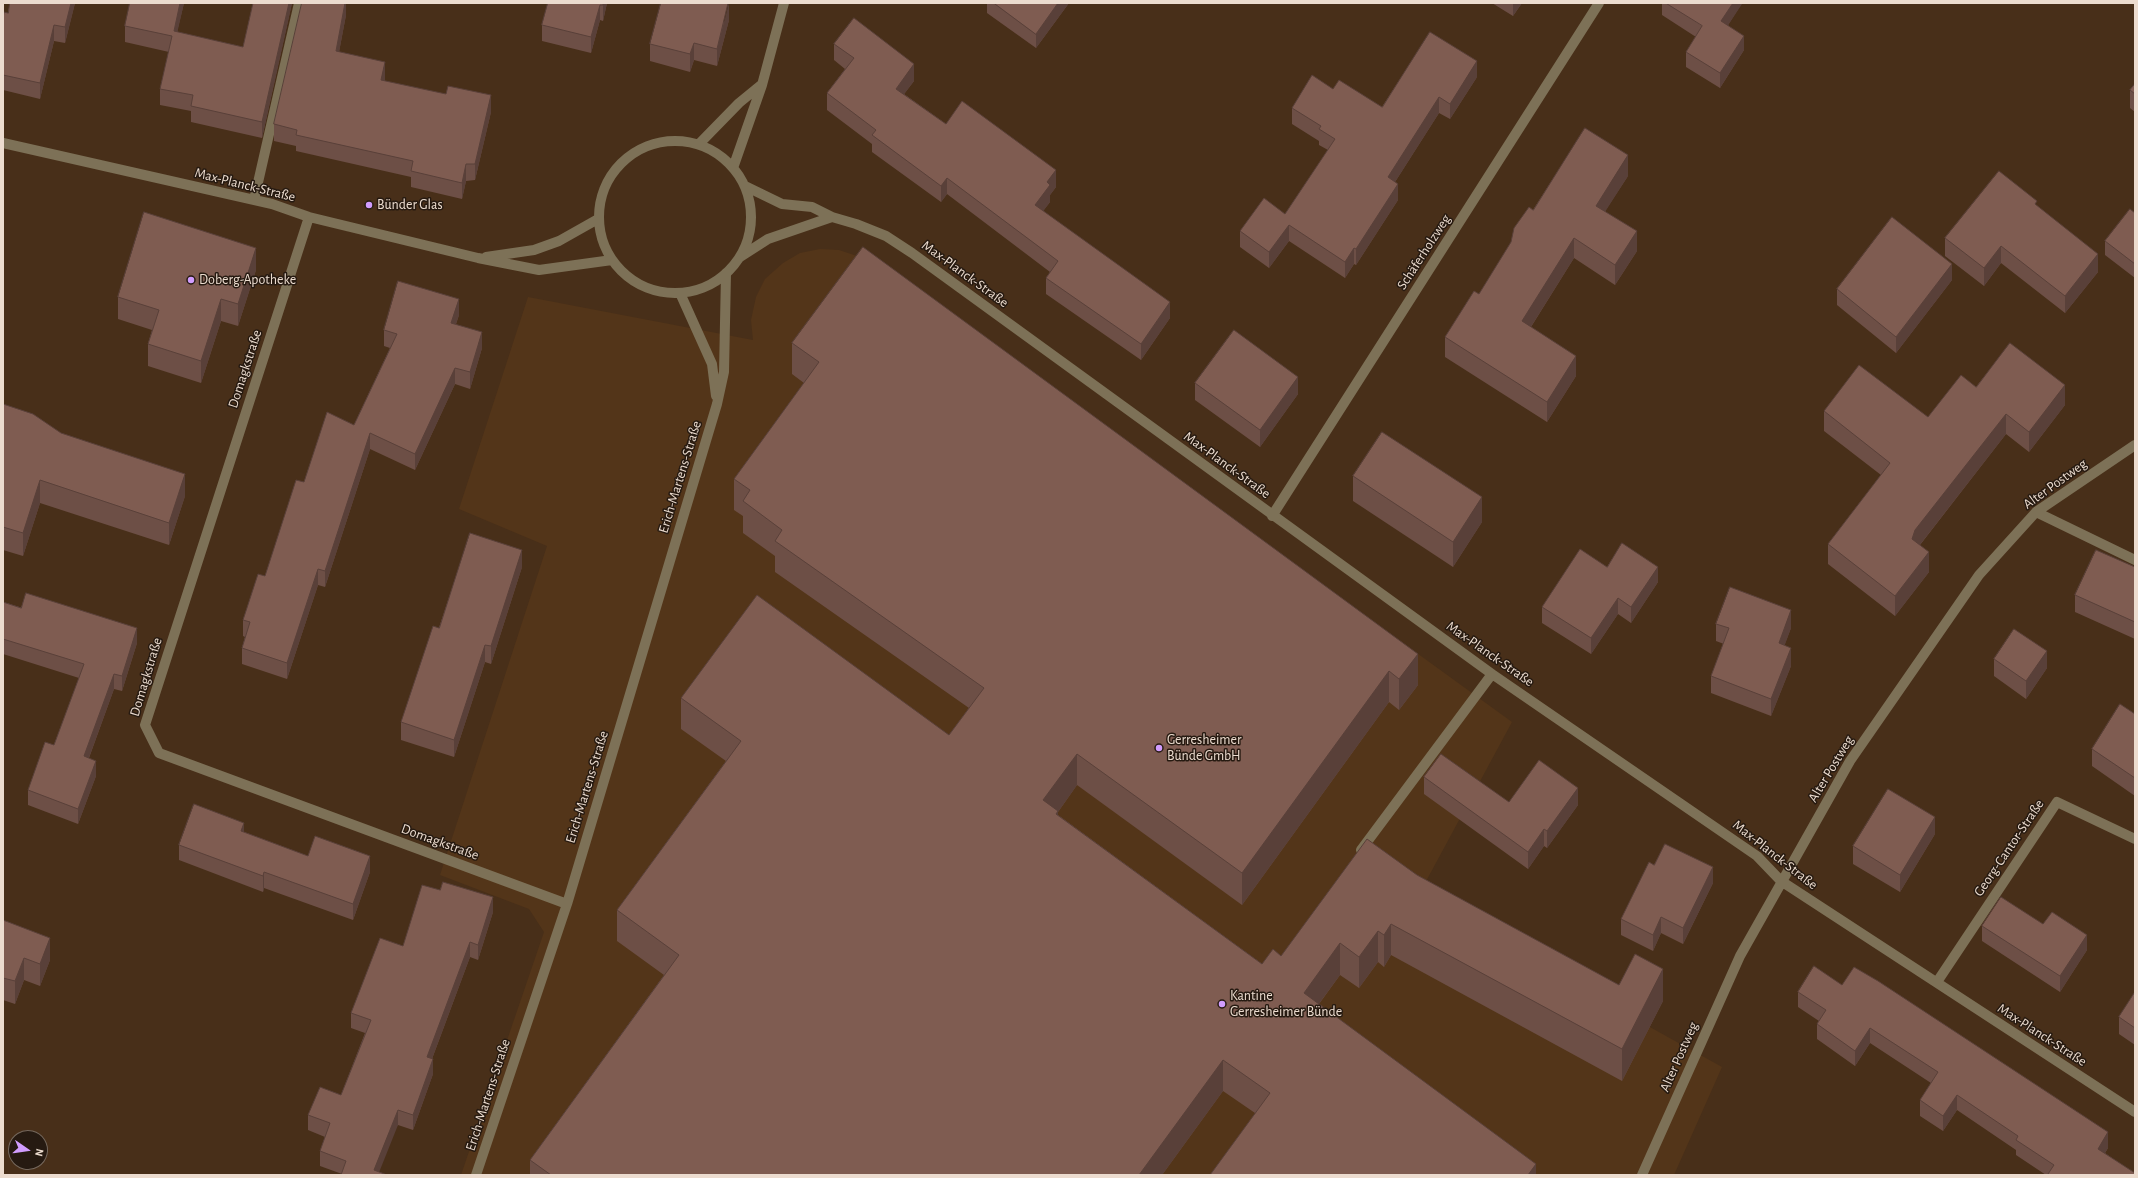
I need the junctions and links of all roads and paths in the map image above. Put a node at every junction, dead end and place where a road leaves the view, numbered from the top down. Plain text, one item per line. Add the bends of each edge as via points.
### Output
1 (299, 3) edge
2 (784, 3) edge
3 (1599, 3) edge
4 (762, 85) junction
5 (3, 143) edge
6 (699, 144) junction
7 (733, 168) junction
8 (745, 186) junction
9 (254, 200) junction
10 (309, 217) junction
11 (832, 217) junction
12 (598, 219) junction
13 (740, 257) junction
14 (478, 258) junction
15 (612, 260) junction
16 (726, 274) junction
17 (680, 293) junction
18 (717, 404) junction
19 (2135, 445) edge
20 (2036, 512) junction
21 (1272, 516) junction
22 (2135, 560) edge
23 (1492, 674) junction
24 (2135, 839) edge
25 (1353, 861) edge
26 (1781, 881) junction
27 (567, 904) junction
28 (1937, 982) junction
29 (2135, 1112) edge
30 (476, 1175) edge
31 (1642, 1175) edge

1 - 9 street
2 - 4 street
3 - 21 street, Schäferholzweg
4 - 6 street via 739,103
4 - 7 street
5 - 9 street, Max-Planck-Straße
6 - 7 street via 718,154
6 - 12 street via 675,140 651,144 629,155 613,173 602,194
7 - 8 street
8 - 11 street, Max-Planck-Straße via 782,204 812,207
8 - 13 street via 750,204 750,222 748,240
9 - 10 street, Max-Planck-Straße
10 - 14 street, Max-Planck-Straße
10 - 27 street, Domagkstraße via 145,725 159,753
11 - 13 street via 768,239
11 - 21 street, Max-Planck-Straße via 886,236 912,253
12 - 14 street, Max-Planck-Straße via 534,250
12 - 15 street via 602,240
13 - 16 street
14 - 15 street, Max-Planck-Straße via 539,270
15 - 17 street via 625,275 641,285 660,292
16 - 17 street via 712,284
16 - 18 street, Erich-Martens-Straße via 724,372
17 - 18 street, Erich-Martens-Straße via 712,364
18 - 27 street, Erich-Martens-Straße
19 - 20 street, Alter Postweg
20 - 22 street
20 - 26 street, Alter Postweg via 1979,575 1859,748
21 - 23 street, Max-Planck-Straße
23 - 25 street
23 - 26 street, Max-Planck-Straße via 1758,856
24 - 28 street, Georg-Cantor-Straße via 2057,802
26 - 28 street, Max-Planck-Straße
26 - 31 street, Alter Postweg via 1740,956
27 - 30 street, Erich-Martens-Straße
28 - 29 street, Max-Planck-Straße

